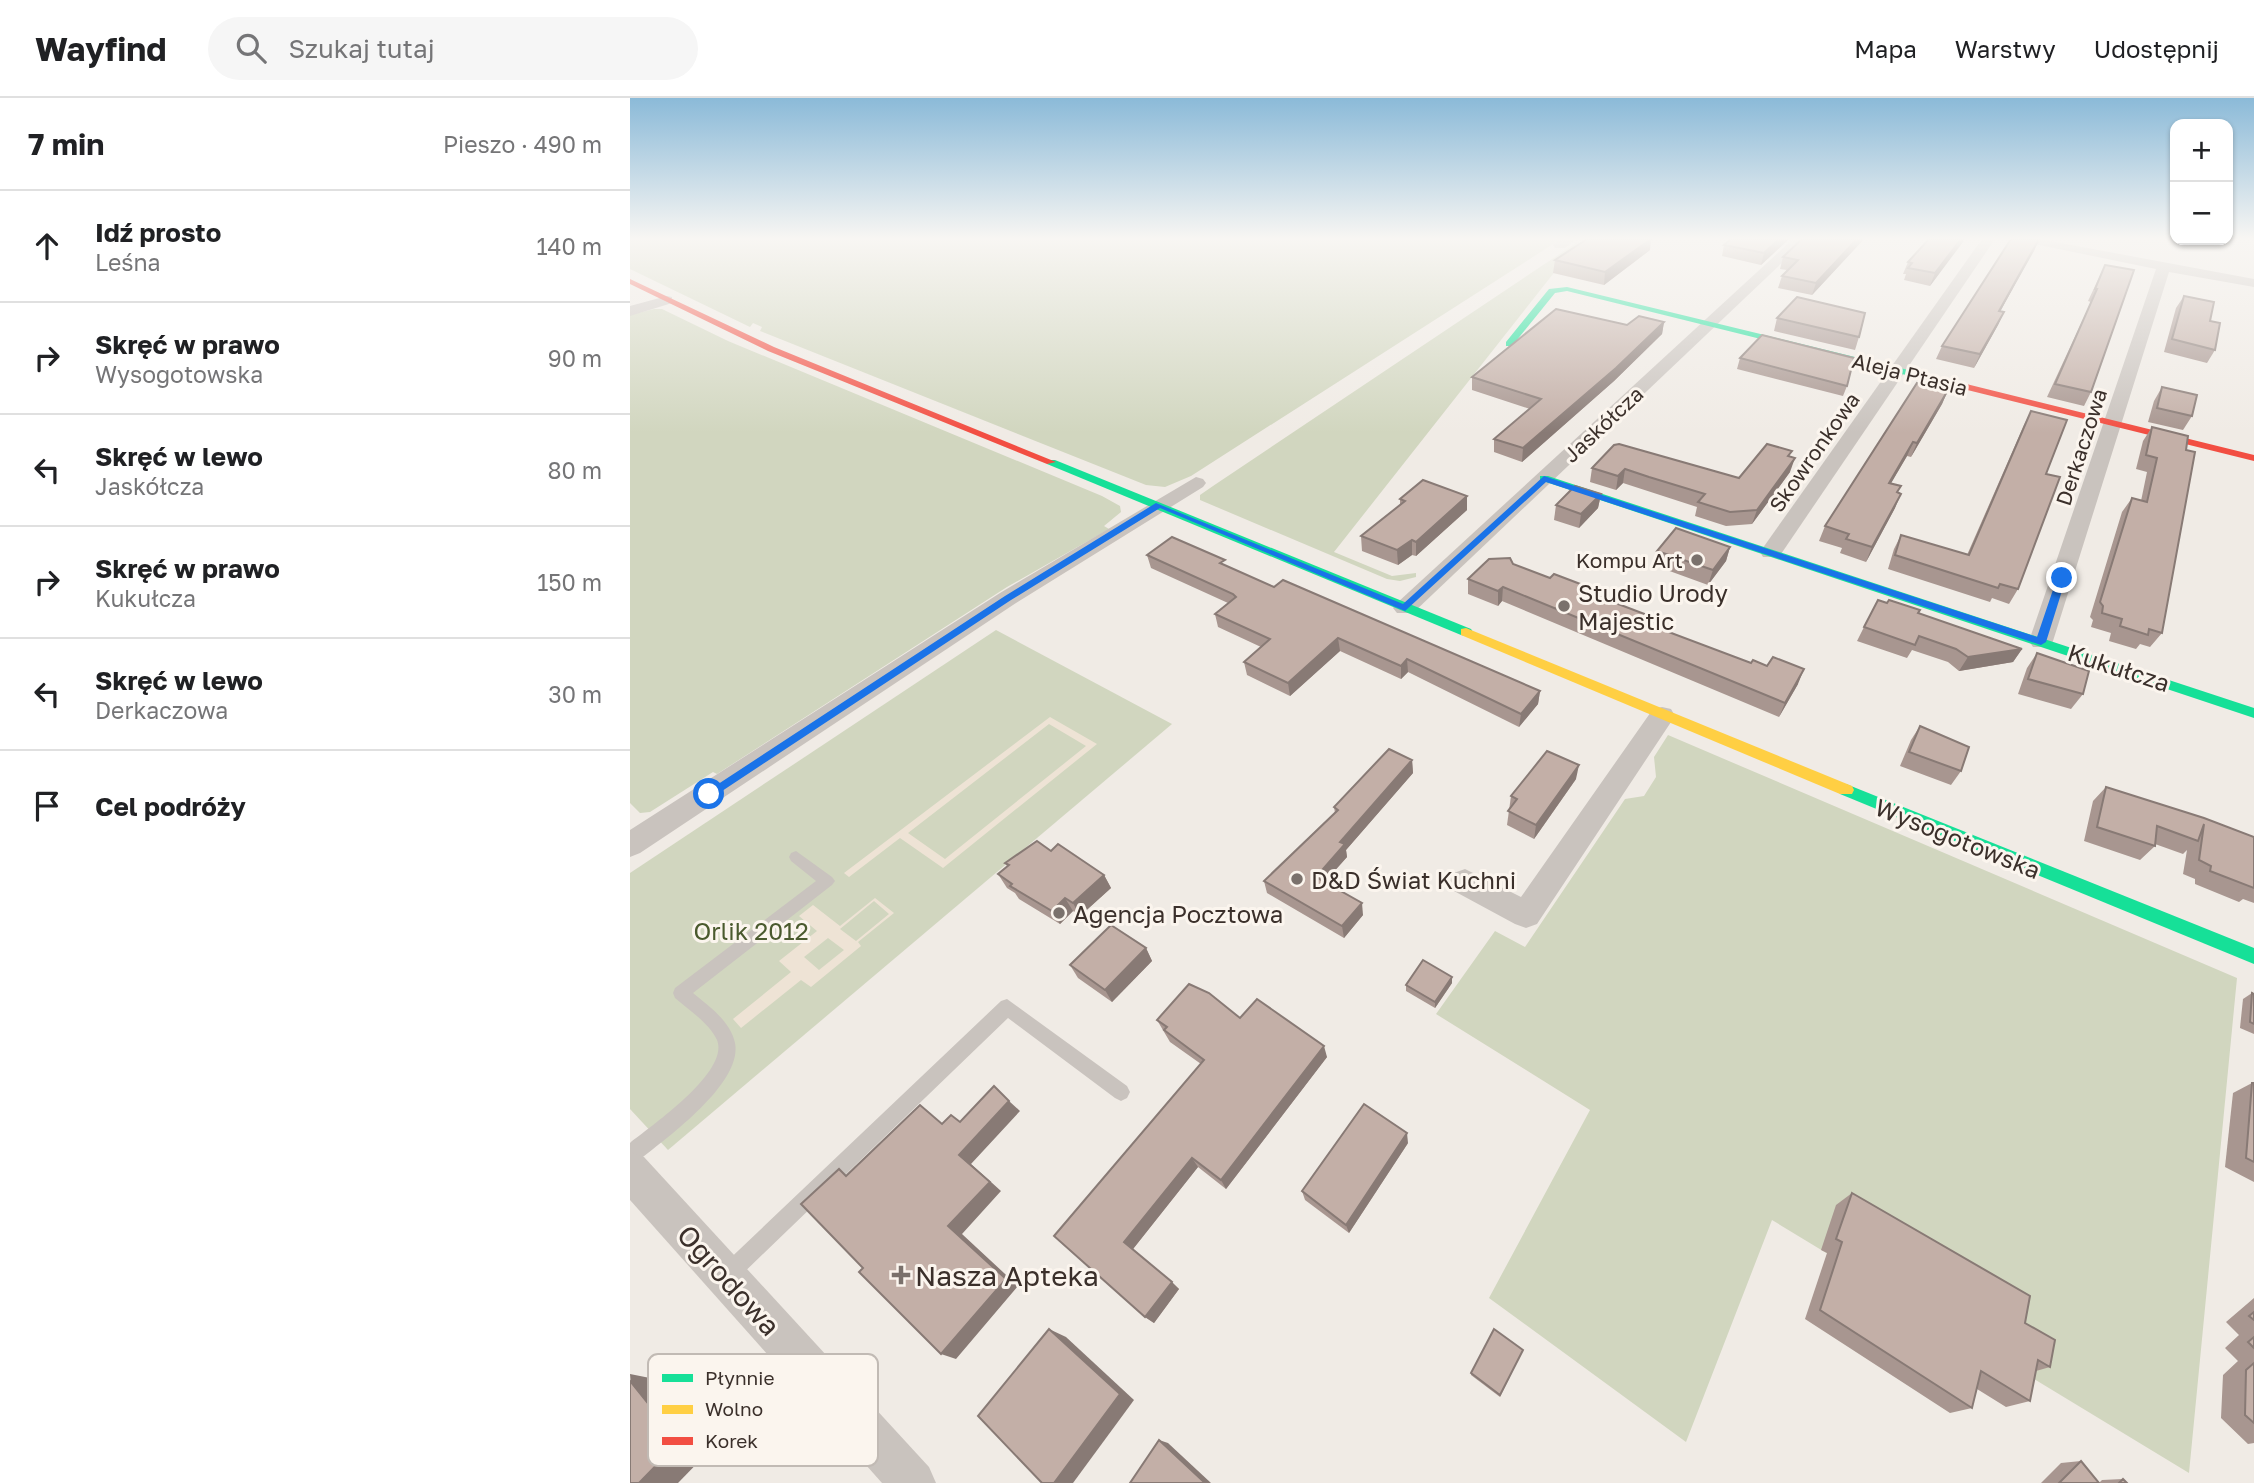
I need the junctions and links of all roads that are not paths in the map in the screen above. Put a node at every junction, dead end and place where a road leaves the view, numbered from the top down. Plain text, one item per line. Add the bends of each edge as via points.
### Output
1 (655, 304) edge
2 (674, 304) edge
3 (1541, 304) edge
4 (1624, 304) edge
5 (1732, 304) edge
6 (1945, 304) edge
7 (2152, 304) edge
8 (630, 311) edge
9 (1710, 324) junction
10 (1508, 344) edge
11 (1899, 371) junction
12 (2112, 424) junction
13 (2254, 458) edge
14 (1544, 478) junction
15 (1196, 483) dead end
16 (1159, 505) junction
17 (1771, 552) junction
18 (1405, 608) junction
19 (2041, 642) junction
20 (2254, 713) edge
21 (1662, 716) junction
22 (631, 844) edge
23 (796, 857) dead end
24 (1465, 882) dead end
25 (2254, 956) edge
26 (1121, 1091) dead end
27 (630, 1155) edge
28 (630, 1171) edge
29 (726, 1276) junction
30 (796, 1354) edge
31 (878, 1444) edge
32 (913, 1483) edge

1 - 8 street
2 - 16 street, Wysogotowska via 724,329
3 - 10 street, Aleja Ptasia
4 - 9 street, Aleja Ptasia
5 - 9 street, Jaskółcza
6 - 11 street, Skowronkowa
7 - 12 street, Derkaczowa
9 - 11 street, Aleja Ptasia
9 - 14 street, Jaskółcza
11 - 12 street, Aleja Ptasia
11 - 17 street, Skowronkowa
12 - 13 street, Aleja Ptasia
12 - 19 street, Derkaczowa
14 - 17 street, Kukułcza
14 - 18 street, Jaskółcza
15 - 16 street
16 - 18 street, Wysogotowska
16 - 22 street
17 - 19 street, Kukułcza
18 - 21 street, Wysogotowska
19 - 20 street, Kukułcza
21 - 24 street via 1526,915
21 - 25 street, Wysogotowska
23 - 27 lane via 827,881 681,993 722,1033 728,1046 724,1064 701,1095
26 - 29 lane via 1006,1007
28 - 29 street, Ogrodowa
29 - 30 street, Ogrodowa
31 - 32 street, Ogrodowa

